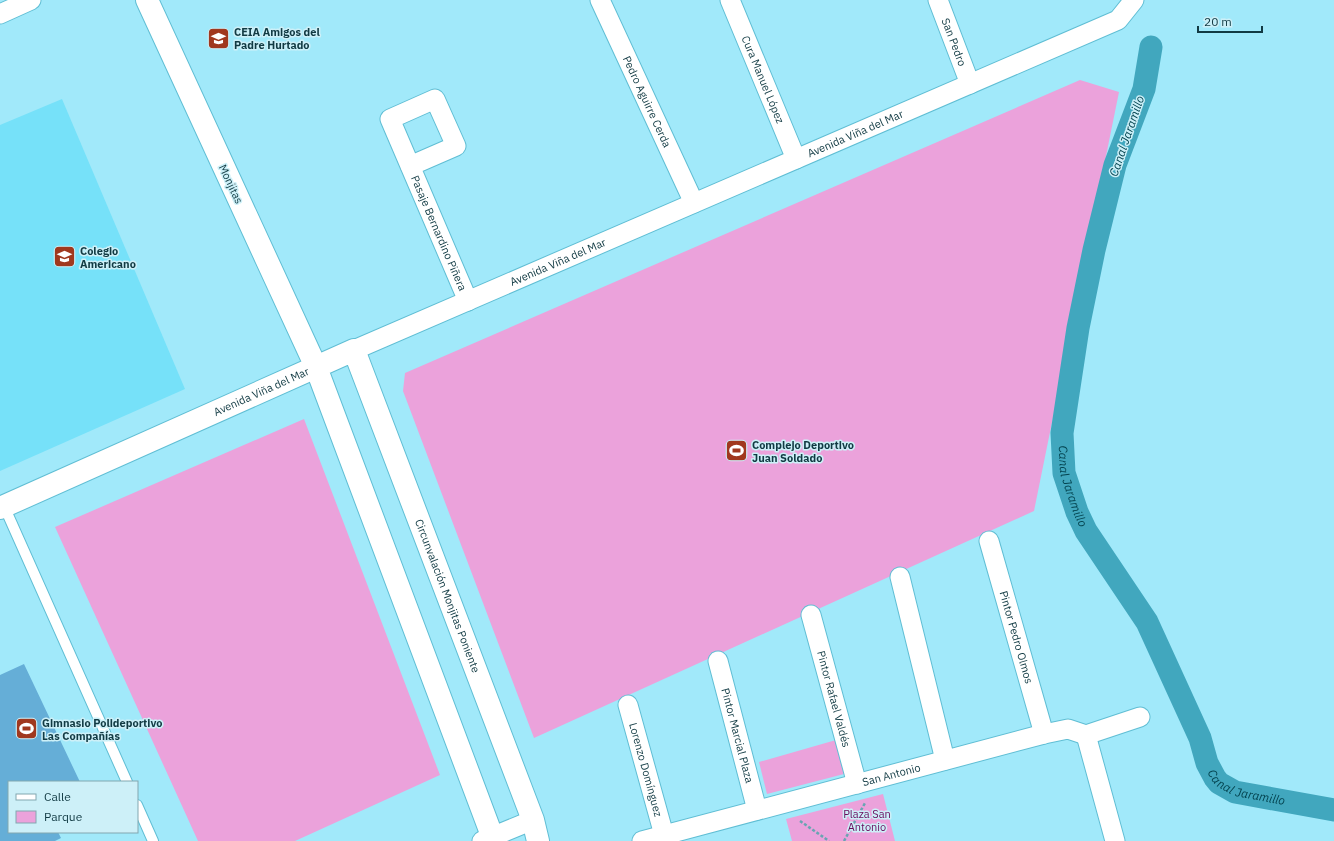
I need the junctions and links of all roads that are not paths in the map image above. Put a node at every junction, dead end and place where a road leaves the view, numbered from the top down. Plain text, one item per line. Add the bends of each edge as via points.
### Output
1 (31, 0) edge
2 (147, 0) edge
3 (600, 0) edge
4 (730, 0) edge
5 (938, 0) edge
6 (1134, 0) edge
7 (0, 14) edge
8 (970, 84) junction
9 (796, 159) junction
10 (410, 166) dead end
11 (694, 203) junction
12 (468, 301) junction
13 (354, 350) junction
14 (316, 367) junction
15 (2, 507) edge
16 (989, 541) dead end
17 (900, 577) dead end
18 (811, 615) dead end
19 (718, 661) dead end
20 (628, 705) dead end
21 (1140, 717) dead end
22 (1044, 734) junction
23 (1086, 735) junction
24 (945, 760) junction
25 (127, 781) edge
26 (857, 784) junction
27 (138, 806) edge
28 (757, 810) junction
29 (533, 820) junction
30 (664, 835) junction
31 (490, 840) edge
32 (153, 841) edge
33 (538, 841) edge
34 (642, 841) edge
35 (1115, 841) edge

1 - 7 street
2 - 14 street, Monjitas
3 - 11 street, Pedro Aguirre Cerda
4 - 9 street, Cura Manuel López
5 - 8 street, San Pedro
6 - 8 street, Avenida Viña del Mar via 1118,20
8 - 9 street, Avenida Viña del Mar
9 - 11 street, Avenida Viña del Mar
10 - 12 street, Pasaje Bernardino Piñera
11 - 12 street, Avenida Viña del Mar
12 - 13 street, Avenida Viña del Mar
13 - 14 street, Avenida Viña del Mar
13 - 29 street, Circunvalación Monjitas Poniente
14 - 15 street, Avenida Viña del Mar
14 - 31 street
15 - 25 lane
16 - 22 street, Pintor Pedro Olmos
17 - 24 street
18 - 26 street, Pintor Rafael Valdés
19 - 28 street, Pintor Marcial Plaza
20 - 30 street, Lorenzo Domínguez
21 - 23 street
22 - 23 street, San Antonio via 1068,729
22 - 24 street, San Antonio
23 - 35 street
24 - 26 street, San Antonio
26 - 28 street, San Antonio
27 - 32 lane
28 - 30 street, San Antonio
29 - 31 street
29 - 33 street, Circunvalación Monjitas Poniente
30 - 34 street, San Antonio

